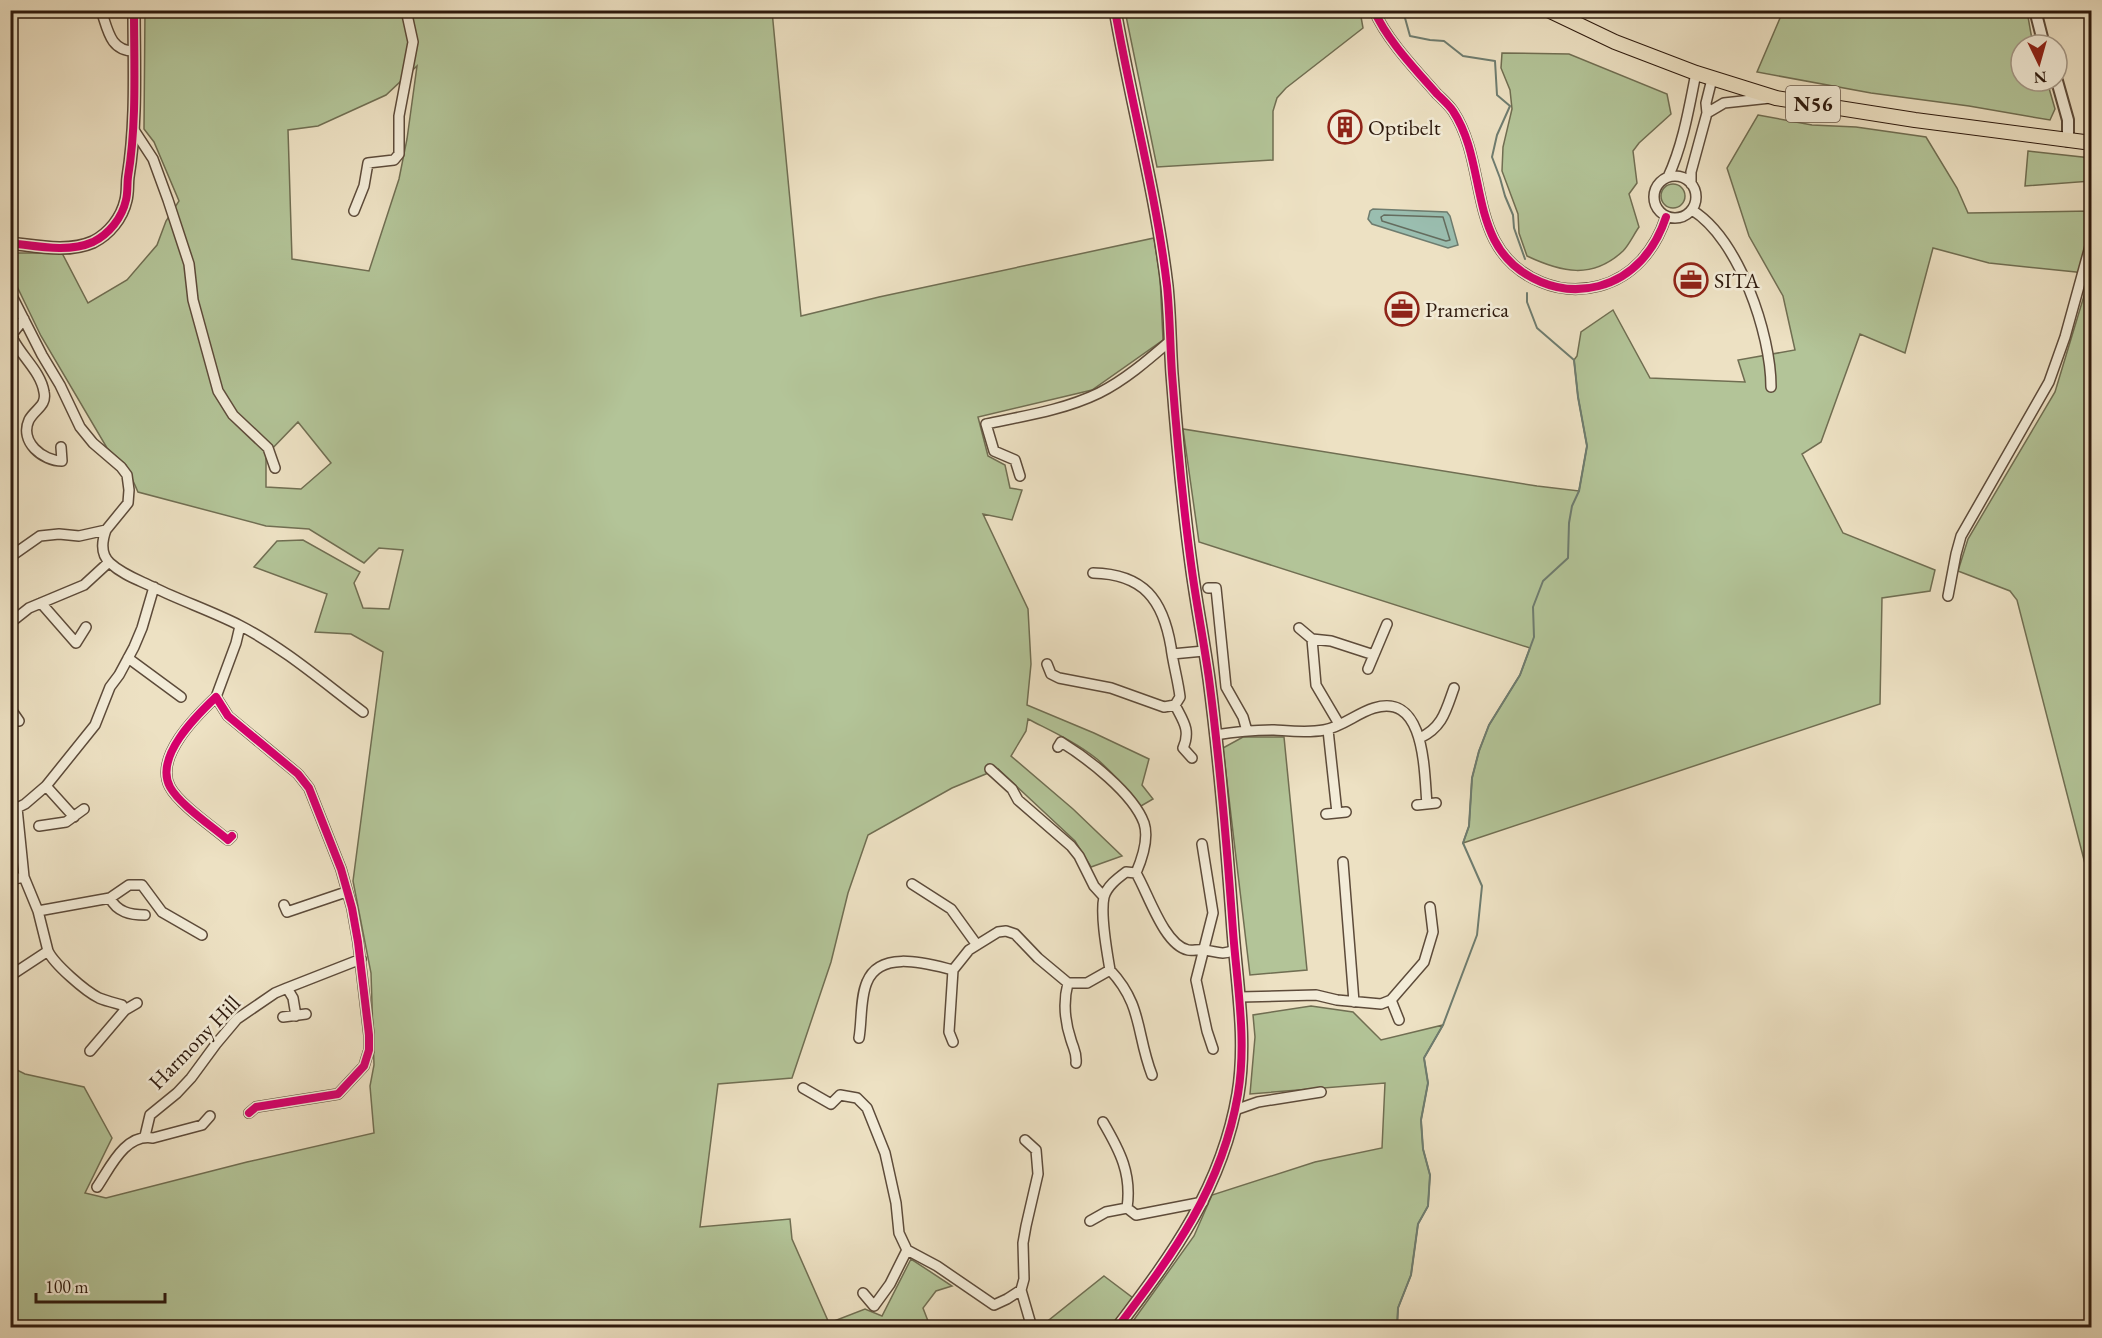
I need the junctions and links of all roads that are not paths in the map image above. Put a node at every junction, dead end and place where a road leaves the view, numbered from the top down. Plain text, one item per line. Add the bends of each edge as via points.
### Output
1 (101, 10) edge
2 (134, 10) edge
3 (405, 10) edge
4 (1115, 10) edge
5 (1374, 10) edge
6 (1548, 10) edge
7 (2035, 10) edge
8 (2041, 33) edge
9 (134, 51) junction
10 (1696, 73) junction
11 (1712, 79) junction
12 (2060, 93) edge
13 (1776, 98) junction
14 (1707, 113) junction
15 (134, 130) junction
16 (2068, 141) junction
17 (2091, 143) edge
18 (1668, 177) junction
19 (1691, 184) junction
20 (1692, 210) junction
21 (354, 211) dead end
22 (1666, 217) junction
23 (2091, 239) edge
24 (10, 243) edge
25 (10, 292) edge
26 (24, 320) junction
27 (1170, 341) junction
28 (1771, 387) dead end
29 (60, 447) dead end
30 (275, 468) dead end
31 (1020, 476) dead end
32 (106, 530) junction
33 (10, 557) edge
34 (109, 562) junction
35 (1093, 573) dead end
36 (154, 587) junction
37 (1208, 588) dead end
38 (1948, 596) dead end
39 (1169, 600) dead end
40 (41, 603) junction
41 (1159, 606) junction
42 (10, 623) edge
43 (1387, 624) dead end
44 (240, 626) junction
45 (86, 627) dead end
46 (1299, 628) dead end
47 (1312, 639) junction
48 (1204, 651) junction
49 (1172, 654) junction
50 (1374, 655) junction
51 (128, 658) junction
52 (1047, 664) dead end
53 (1368, 669) dead end
54 (1454, 688) dead end
55 (181, 697) dead end
56 (216, 697) junction
57 (1175, 705) junction
58 (10, 708) edge
59 (363, 712) dead end
60 (18, 721) dead end
61 (1339, 724) junction
62 (1328, 730) junction
63 (1247, 731) junction
64 (1215, 735) junction
65 (1420, 738) junction
66 (1058, 747) dead end
67 (1192, 758) dead end
68 (990, 770) dead end
69 (46, 786) junction
70 (1426, 804) dead end
71 (14, 808) edge
72 (84, 809) dead end
73 (1326, 814) dead end
74 (74, 817) junction
75 (39, 826) dead end
76 (232, 836) dead end
77 (1202, 844) dead end
78 (1343, 862) dead end
79 (1136, 873) junction
80 (24, 878) junction
81 (10, 880) edge
82 (912, 884) dead end
83 (346, 892) junction
84 (1104, 897) junction
85 (110, 898) junction
86 (134, 903) dead end
87 (284, 905) dead end
88 (1430, 908) dead end
89 (38, 911) junction
90 (132, 914) junction
91 (145, 915) dead end
92 (202, 935) dead end
93 (977, 945) junction
94 (1204, 950) junction
95 (1235, 950) junction
96 (48, 951) junction
97 (361, 959) junction
98 (953, 970) junction
99 (1110, 970) junction
100 (10, 976) edge
101 (1068, 983) junction
102 (287, 988) junction
103 (1240, 996) junction
104 (1391, 1000) junction
105 (1354, 1002) junction
106 (137, 1003) dead end
107 (125, 1010) junction
108 (283, 1017) dead end
109 (1399, 1020) dead end
110 (859, 1038) dead end
111 (954, 1042) dead end
112 (1213, 1049) dead end
113 (90, 1052) dead end
114 (1076, 1063) dead end
115 (1152, 1075) dead end
116 (803, 1088) dead end
117 (1321, 1092) dead end
118 (1292, 1096) junction
119 (1292, 1107) dead end
120 (1235, 1110) junction
121 (249, 1113) dead end
122 (210, 1116) dead end
123 (1103, 1122) dead end
124 (145, 1136) junction
125 (1025, 1140) dead end
126 (97, 1187) dead end
127 (1203, 1202) junction
128 (1127, 1208) junction
129 (1090, 1221) dead end
130 (907, 1250) junction
131 (1021, 1290) junction
132 (863, 1293) dead end
133 (1032, 1328) edge
134 (1117, 1328) edge

1 - 9 street via 112,43
2 - 9 street
3 - 21 street via 413,42 399,116 399,154 394,160 368,163
4 - 27 street via 1155,205
5 - 22 street via 1379,24 1452,110 1462,131 1496,246 1530,278 1566,289 1608,284 1640,263
6 - 10 main road, N56 via 1615,42
7 - 8 street
9 - 15 street
10 - 11 main road, N56
10 - 18 street via 1684,131
11 - 13 main road, N56
11 - 14 street
12 - 16 street via 2068,120
13 - 14 street via 1724,103
13 - 16 main road, N56
14 - 19 street
15 - 24 street via 126,200 110,231 93,241 66,248
15 - 30 street via 153,159 189,264 193,300 218,391 233,415 268,448
16 - 17 main road, N56
18 - 19 street via 1680,177
18 - 22 street via 1654,194 1656,208
19 - 20 street via 1696,197
20 - 22 street via 1680,218
20 - 28 street via 1723,239 1743,277 1766,337
23 - 38 street via 2049,382 1961,536
25 - 26 street
26 - 29 street via 13,333 13,339 45,394 45,401 30,419 28,435 36,450 50,460 62,461
26 - 32 street via 80,427 121,467 129,481 128,503
27 - 31 street via 1100,393 986,424 994,451 1015,460
27 - 48 street via 1184,519
32 - 33 street via 79,536 40,536
32 - 34 street via 102,541
34 - 36 street
34 - 40 street via 84,585
35 - 41 street via 1121,575
36 - 44 street
36 - 51 street
37 - 63 street via 1216,588 1226,687
39 - 41 street
40 - 42 street
40 - 45 street via 76,643
41 - 49 street
43 - 50 street
44 - 56 street
44 - 59 street via 269,642
46 - 47 street
47 - 50 street
47 - 61 street via 1316,685
48 - 49 street
48 - 64 street
49 - 57 street via 1180,698
50 - 53 street
51 - 55 street
51 - 69 street via 110,687 95,725
52 - 57 street via 1051,674 1059,678 1111,688 1164,707
54 - 65 street via 1438,726
56 - 76 street via 176,743 167,777 178,797 228,840
56 - 83 street via 228,716 305,781
57 - 67 street via 1188,737 1184,748
58 - 60 street
61 - 62 street
61 - 65 street via 1376,707 1390,706 1403,711
62 - 63 street
62 - 73 street via 1342,813
63 - 64 street
64 - 95 street
65 - 70 street
66 - 79 street via 1061,742 1098,768 1124,794 1143,822 1145,840
68 - 84 street via 1071,846
69 - 71 street
69 - 74 street
71 - 80 street
72 - 74 street
74 - 75 street via 55,825
77 - 94 street via 1213,913
78 - 105 street
79 - 84 street via 1126,872 1112,883
79 - 94 street via 1168,936 1188,950
80 - 81 street
80 - 89 street
82 - 93 street via 951,909
83 - 87 street via 287,912
83 - 97 street
84 - 99 street
85 - 89 street
85 - 90 street via 120,910
85 - 92 street via 129,885 142,885 162,912
86 - 90 street
88 - 104 street via 1433,932 1424,962
89 - 96 street
90 - 91 street
93 - 98 street
93 - 101 street via 998,933 1015,934
94 - 95 street via 1223,955
94 - 112 street via 1196,980
95 - 103 street
96 - 100 street
96 - 107 street via 86,989
97 - 102 street, Harmony Hill
97 - 121 street via 369,1043 364,1066 338,1094 255,1107
98 - 110 street via 902,961 886,963 873,972 864,995
98 - 111 street via 950,1032
99 - 101 street via 1098,979
99 - 115 street via 1135,1009 1142,1049
101 - 114 street via 1065,1011 1077,1053
102 - 108 street via 301,1015
102 - 124 street, Harmony Hill via 237,1019 191,1078 150,1115
103 - 105 street via 1316,995
103 - 120 street via 1240,1071
104 - 105 street via 1381,1004
104 - 109 street
106 - 107 street
107 - 113 street
116 - 130 street via 831,1104 840,1095 858,1098 867,1108 885,1153 900,1233
117 - 118 street
118 - 119 street
118 - 120 street
120 - 127 street
122 - 124 street via 202,1125 153,1138
123 - 128 street via 1125,1166
124 - 126 street via 124,1147
125 - 131 street via 1036,1150 1038,1174 1023,1244
127 - 128 street via 1136,1215
127 - 134 street via 1162,1268
128 - 129 street via 1106,1212
130 - 131 street via 994,1305
130 - 132 street via 874,1306
131 - 133 street

